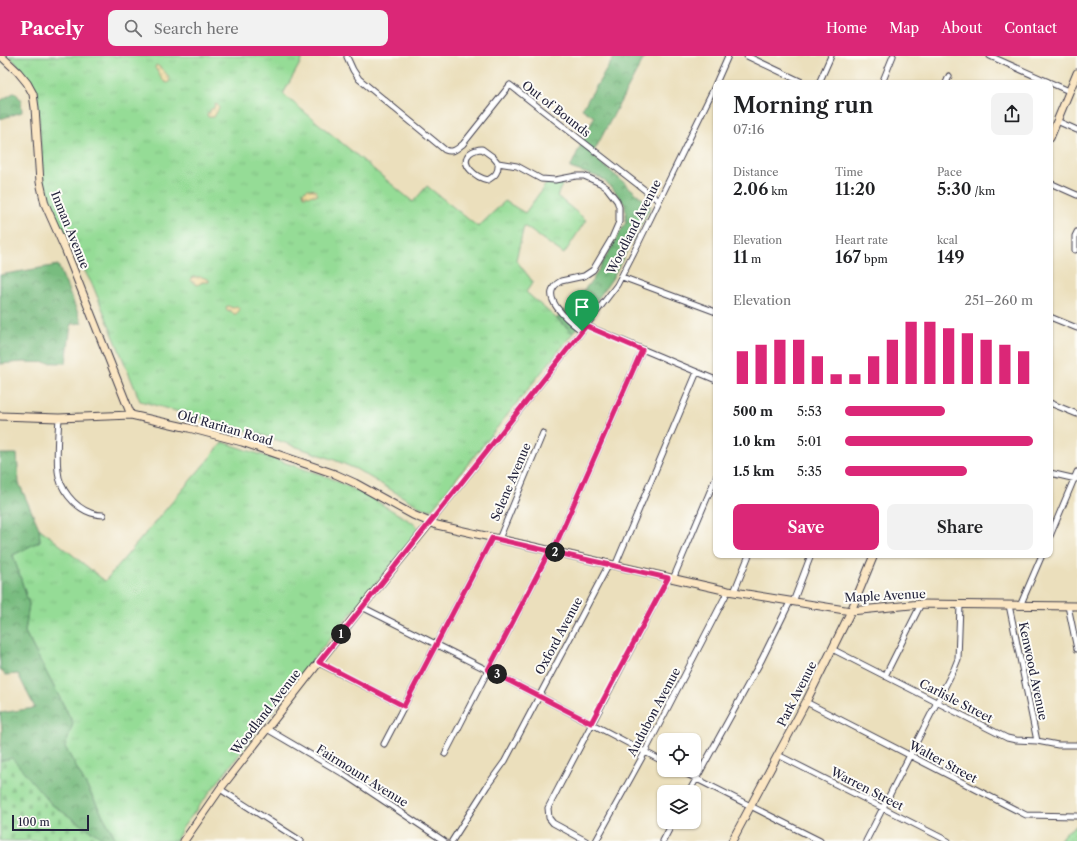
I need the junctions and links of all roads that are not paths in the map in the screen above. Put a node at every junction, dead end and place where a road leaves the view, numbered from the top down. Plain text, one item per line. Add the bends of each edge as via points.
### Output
1 (1, 56) edge
2 (728, 56) edge
3 (747, 56) edge
4 (831, 56) edge
5 (893, 56) edge
6 (990, 56) edge
7 (347, 58) dead end
8 (1077, 73) edge
9 (949, 76) dead end
10 (717, 80) edge
11 (798, 80) edge
12 (820, 80) edge
13 (883, 80) edge
14 (947, 80) edge
15 (1044, 80) edge
16 (1053, 84) edge
17 (713, 89) edge
18 (1069, 91) junction
19 (1057, 121) junction
20 (1077, 130) edge
21 (1053, 131) edge
22 (498, 163) junction
23 (1053, 184) edge
24 (1077, 195) edge
25 (659, 201) junction
26 (1077, 232) edge
27 (1075, 250) dead end
28 (622, 277) junction
29 (713, 311) edge
30 (1053, 318) edge
31 (586, 326) junction
32 (1077, 328) edge
33 (582, 331) junction
34 (642, 350) junction
35 (697, 372) junction
36 (713, 379) edge
37 (1053, 404) edge
38 (1077, 414) edge
39 (0, 416) edge
40 (131, 416) junction
41 (59, 418) junction
42 (543, 433) dead end
43 (1077, 472) edge
44 (1053, 474) edge
45 (1076, 479) edge
46 (713, 484) edge
47 (103, 515) dead end
48 (430, 523) junction
49 (1053, 529) edge
50 (495, 539) junction
51 (552, 551) junction
52 (748, 558) edge
53 (810, 558) edge
54 (873, 558) edge
55 (1041, 558) edge
56 (612, 565) junction
57 (671, 578) junction
58 (731, 592) junction
59 (792, 602) junction
60 (921, 604) junction
61 (960, 605) junction
62 (1010, 605) junction
63 (1020, 606) junction
64 (1068, 606) junction
65 (1077, 606) edge
66 (362, 607) junction
67 (851, 611) junction
68 (436, 645) junction
69 (832, 649) junction
70 (1077, 649) edge
71 (319, 662) junction
72 (488, 670) junction
73 (885, 676) junction
74 (539, 696) junction
75 (806, 702) junction
76 (937, 702) junction
77 (404, 706) junction
78 (591, 723) junction
79 (267, 730) junction
80 (1037, 741) junction
81 (384, 744) dead end
82 (1077, 744) edge
83 (645, 752) junction
84 (445, 754) dead end
85 (778, 755) junction
86 (910, 755) junction
87 (657, 758) edge
88 (692, 777) edge
89 (696, 779) junction
90 (693, 785) edge
91 (220, 789) junction
92 (751, 807) junction
93 (883, 808) junction
94 (1077, 816) edge
95 (669, 829) edge
96 (186, 840) edge
97 (301, 841) edge
98 (444, 841) edge
99 (452, 841) edge
100 (586, 841) edge
101 (596, 841) edge
102 (663, 841) edge
103 (732, 841) edge
104 (820, 841) edge
105 (866, 841) edge
106 (948, 841) edge

1 - 40 main road, Inman Avenue via 18,72 33,94 40,182 45,204
2 - 10 street, Woodland Avenue
3 - 11 street
4 - 12 street
5 - 13 street
6 - 15 street
7 - 25 street, Out of Bounds via 359,79 450,152 463,144 510,86
8 - 18 main road
9 - 14 street
16 - 18 street
17 - 25 street, Woodland Avenue
18 - 19 main road
19 - 20 street
19 - 21 main road
22 - 22 street via 499,169 488,180 467,167 465,160 470,153 479,149 487,152
22 - 33 street via 517,166 547,180 584,176 607,188 617,201 619,222 593,270 584,276 561,281 553,289 553,298 558,309 568,321
23 - 24 street
25 - 28 street, Woodland Avenue
26 - 27 street
28 - 29 street
28 - 31 street, Woodland Avenue
30 - 32 street
31 - 33 street, Woodland Avenue
31 - 34 street
33 - 48 street, Woodland Avenue
34 - 35 street
34 - 51 street
35 - 36 street
35 - 56 street, Oxford Avenue
37 - 38 street
39 - 41 main road, Old Raritan Road
40 - 41 main road, Old Raritan Road
40 - 48 main road, Old Raritan Road via 216,435 335,474
41 - 47 street via 58,472 62,486 81,508
42 - 50 street, Selene Avenue
43 - 45 street
44 - 45 street
45 - 49 street
46 - 57 street
48 - 50 main road, Old Raritan Road
48 - 66 main road, Woodland Avenue
50 - 51 main road, Old Raritan Road
50 - 68 street, Selene Avenue
51 - 56 main road, Maple Avenue
51 - 72 street
52 - 58 street, Audubon Avenue
53 - 59 street
54 - 67 main road, Park Avenue
55 - 63 street
56 - 57 main road, Maple Avenue
56 - 74 street, Oxford Avenue
57 - 58 main road, Maple Avenue
57 - 78 street
58 - 59 main road, Maple Avenue
58 - 83 street, Audubon Avenue
59 - 67 main road, Maple Avenue
59 - 89 street
60 - 61 main road, Maple Avenue
60 - 67 main road, Maple Avenue
60 - 73 street
61 - 62 main road, Maple Avenue
61 - 76 street via 958,659
62 - 63 main road, Maple Avenue
62 - 80 street, Kenwood Avenue
63 - 64 main road, Maple Avenue
64 - 65 main road, Maple Avenue
64 - 70 street
66 - 68 street
66 - 71 main road, Woodland Avenue
67 - 69 main road, Park Avenue
68 - 72 street
68 - 77 street, Selene Avenue
69 - 73 street, Carlisle Street
69 - 75 main road, Park Avenue
71 - 77 street
71 - 79 main road, Woodland Avenue
72 - 74 street
72 - 84 street
73 - 76 street, Carlisle Street
74 - 78 street
74 - 99 street, Oxford Avenue via 505,761
75 - 85 main road, Park Avenue
75 - 86 street, Walter Street
76 - 80 street, Carlisle Street via 1007,738
76 - 86 street
77 - 81 street, Selene Avenue
78 - 83 street
78 - 100 street via 548,808 548,816 553,824
79 - 91 main road, Woodland Avenue
79 - 98 street, Fairmount Avenue via 342,773
80 - 82 street, Carlisle Street via 1058,745
83 - 87 street
83 - 101 street, Audubon Avenue
85 - 92 main road, Park Avenue
85 - 93 street, Warren Street
86 - 93 street
86 - 94 street, Walter Street via 1026,816
88 - 89 street
89 - 90 street
89 - 92 street
91 - 96 main road, Woodland Avenue
91 - 97 street
92 - 103 main road, Park Avenue
92 - 104 street
93 - 105 street
93 - 106 street, Warren Street
95 - 102 street

